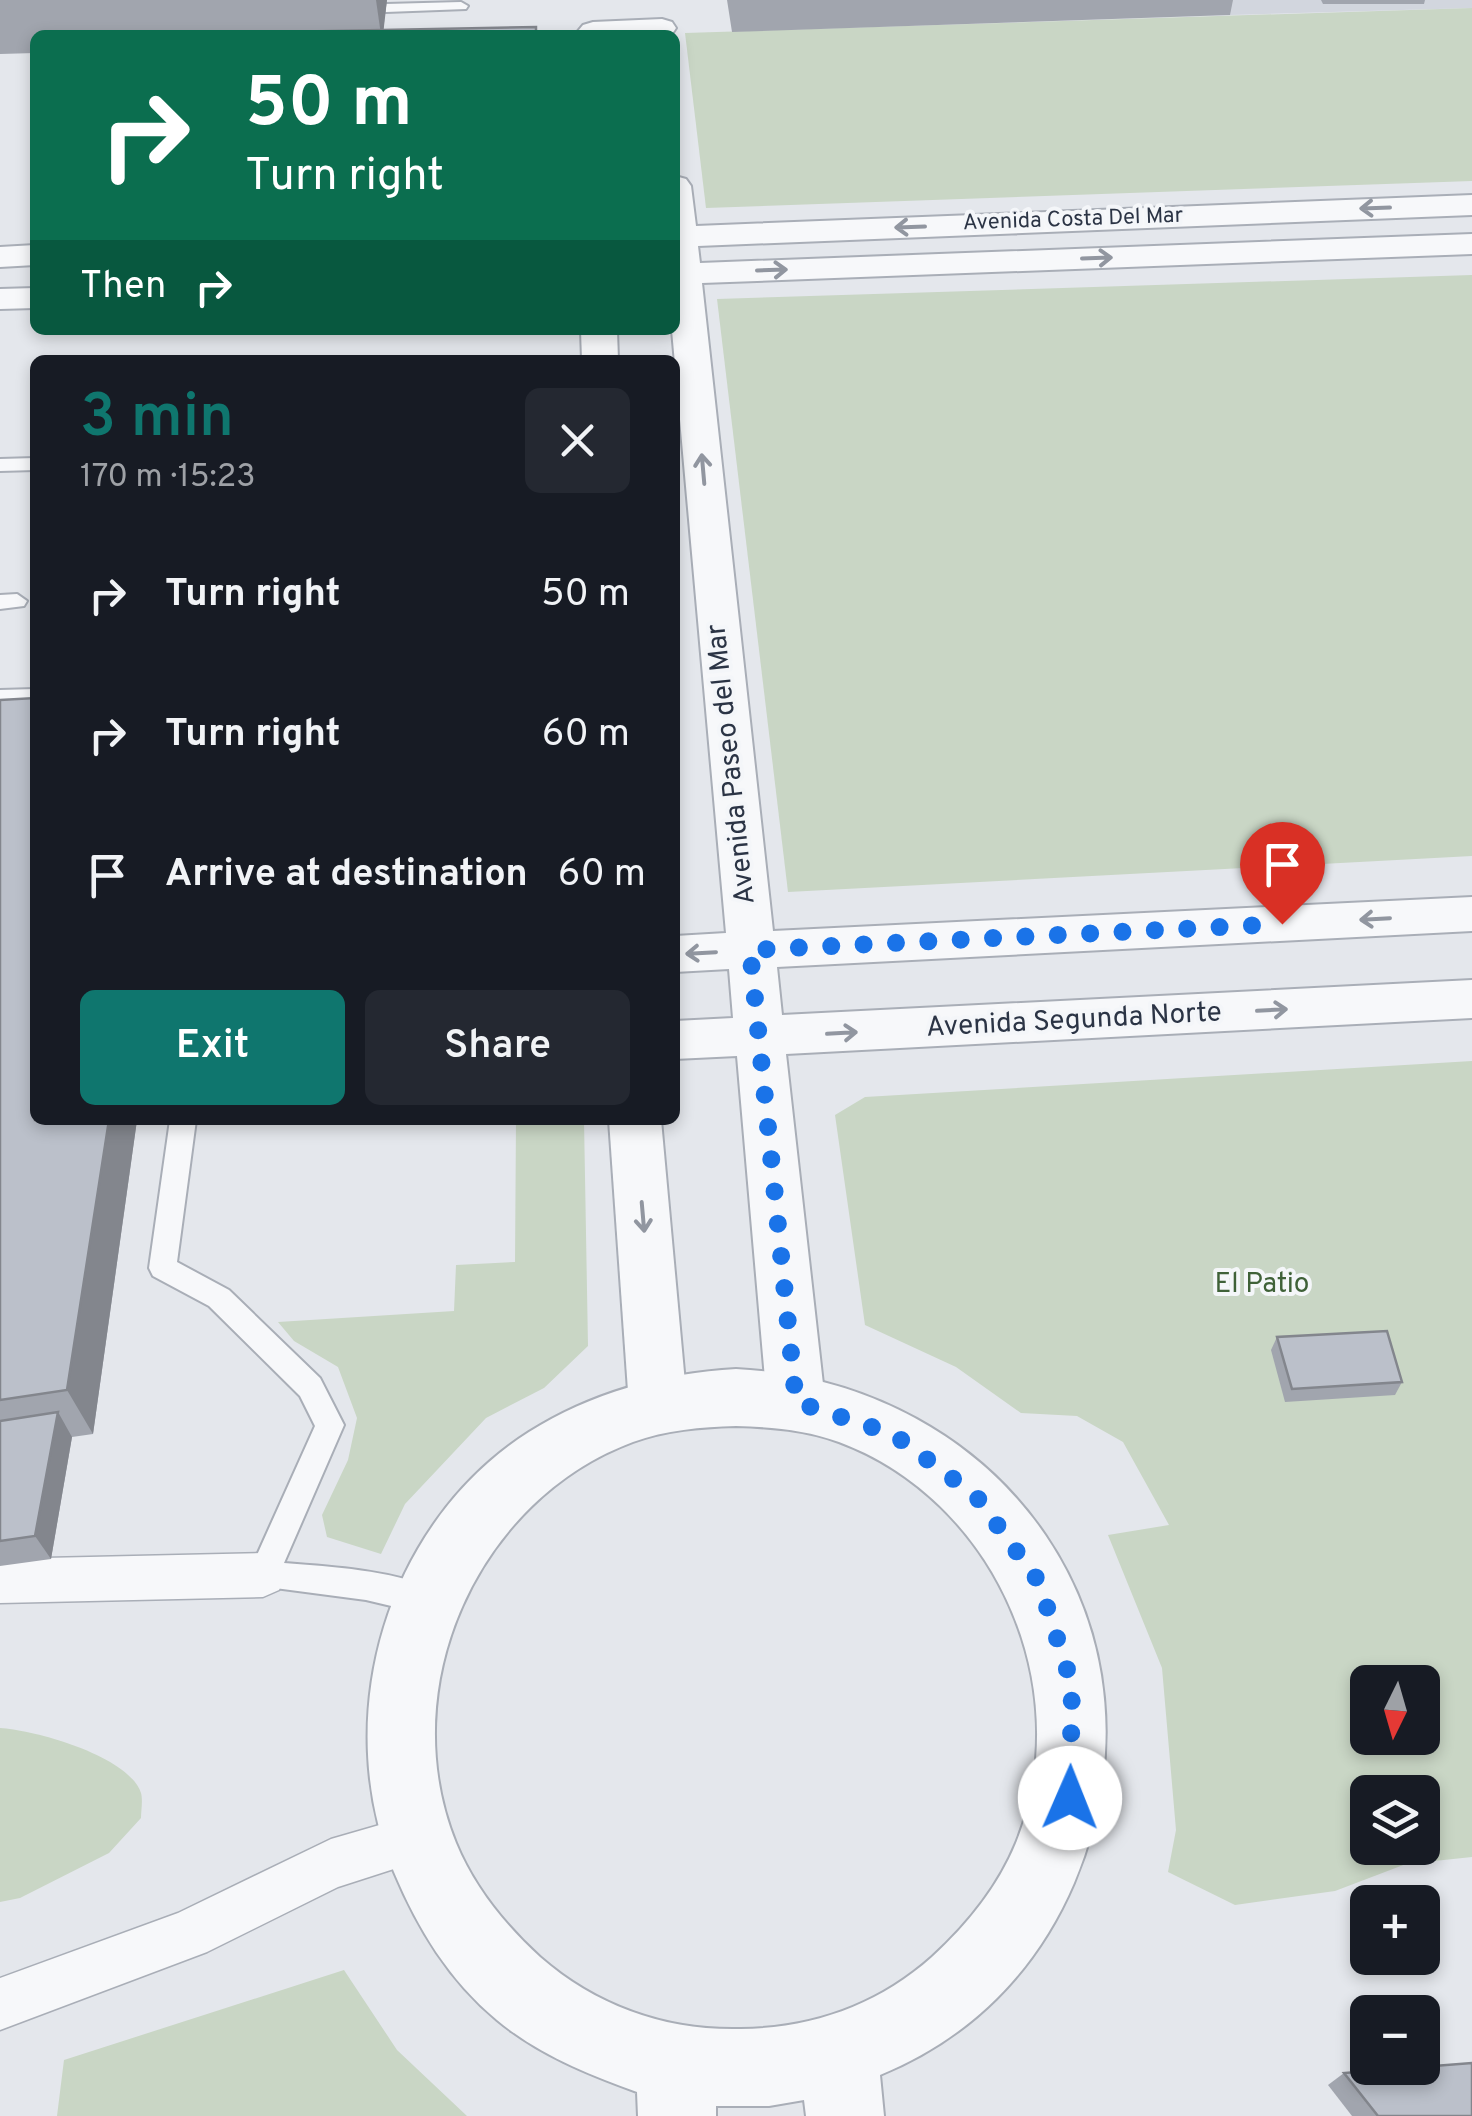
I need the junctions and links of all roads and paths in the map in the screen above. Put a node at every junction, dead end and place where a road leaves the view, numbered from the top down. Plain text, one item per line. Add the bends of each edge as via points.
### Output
1 (593, 0) edge
2 (461, 3) edge
3 (386, 8) dead end
4 (661, 21) edge
5 (459, 24) edge
6 (593, 30) edge
7 (610, 30) edge
8 (1472, 205) edge
9 (1207, 214) junction
10 (1472, 244) edge
11 (1225, 253) junction
12 (680, 255) edge
13 (680, 255) edge
14 (680, 296) edge
15 (30, 298) edge
16 (0, 299) edge
17 (30, 464) edge
18 (0, 465) edge
19 (692, 542) edge
20 (30, 696) edge
21 (0, 697) edge
22 (1472, 914) edge
23 (750, 950) junction
24 (680, 954) edge
25 (1472, 999) edge
26 (758, 1038) junction
27 (680, 1040) edge
28 (182, 1125) edge
29 (635, 1125) edge
30 (796, 1402) junction
31 (658, 1406) junction
32 (263, 1576) junction
33 (0, 1580) edge
34 (425, 1598) junction
35 (414, 1840) junction
36 (0, 2004) edge
37 (842, 2086) edge
38 (676, 2091) edge

1 - 6 street
2 - 3 lane
2 - 5 lane
4 - 7 street
8 -> 9 street, Avenida Costa Del Mar
9 - 11 street
9 -> 12 street, Avenida Costa Del Mar
10 - 11 street, Avenida Costa Del Mar
13 -> 11 street, Avenida Costa Del Mar
19 -> 14 street, Avenida Paseo del Mar
15 - 16 street
17 - 18 lane
19 - 23 street, Avenida Paseo del Mar
20 - 21 lane
22 -> 23 street
23 -> 24 street
23 - 26 street, Avenida Paseo del Mar
26 -> 25 street, Avenida Segunda Norte
26 - 27 street, Avenida Segunda Norte
26 - 30 street, Avenida Paseo del Mar
28 - 32 lane via 162,1268 220,1298 310,1387 330,1425
29 -> 31 street
30 - 31 street via 727,1396
30 - 37 street via 893,1434 976,1496 1039,1582 1072,1685 1070,1798 1028,1906 947,1997
31 - 34 street via 563,1444 482,1510
32 - 33 street
32 - 34 lane
34 - 35 street via 400,1692 398,1758
35 - 36 street via 331,1864 189,1934
35 - 38 street via 472,1945 567,2024
37 - 38 street via 763,2070

